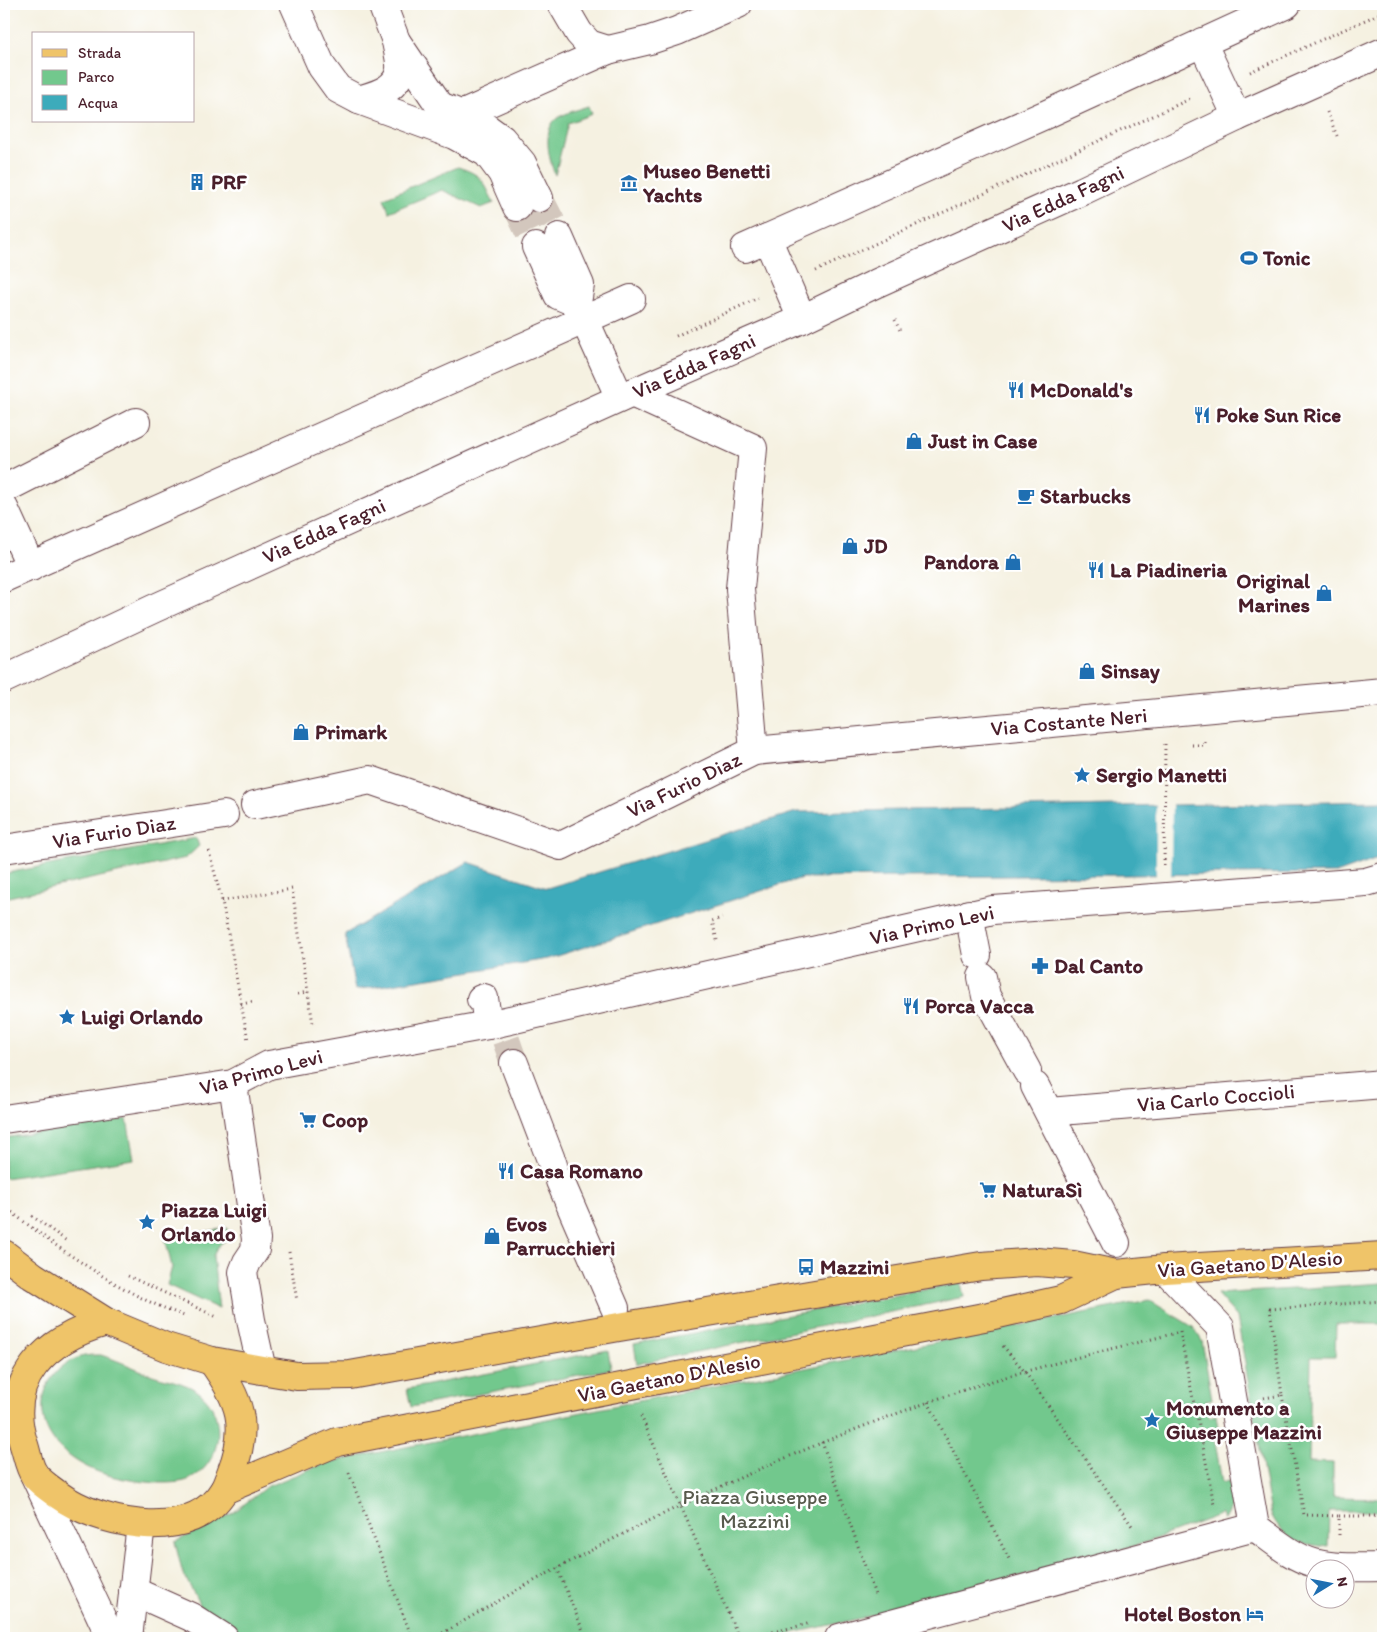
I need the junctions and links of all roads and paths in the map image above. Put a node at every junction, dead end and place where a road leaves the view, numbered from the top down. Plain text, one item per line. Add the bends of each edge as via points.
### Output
1 (294, 4) edge
2 (382, 4) edge
3 (562, 4) edge
4 (738, 4) edge
5 (1287, 4) edge
6 (1383, 12) edge
7 (396, 41) junction
8 (1202, 42) junction
9 (608, 50) junction
10 (1383, 52) edge
11 (1250, 72) dead end
12 (1194, 97) dead end
13 (359, 100) junction
14 (1324, 107) dead end
15 (461, 115) junction
16 (1237, 117) junction
17 (1337, 136) dead end
18 (547, 242) tunnel mouth
19 (810, 274) dead end
20 (762, 296) dead end
21 (631, 299) dead end
22 (581, 311) junction
23 (802, 319) junction
24 (895, 320) dead end
25 (901, 333) dead end
26 (672, 337) dead end
27 (626, 395) junction
28 (136, 422) dead end
29 (4, 489) edge
30 (4, 508) edge
31 (32, 567) junction
32 (4, 578) edge
33 (4, 679) edge
34 (1383, 692) edge
35 (1165, 750) dead end
36 (754, 751) junction
37 (256, 805) dead end
38 (224, 815) dead end
39 (4, 849) edge
40 (1164, 874) dead end
41 (1383, 877) edge
42 (222, 900) dead end
43 (969, 914) junction
44 (722, 918) dead end
45 (720, 949) dead end
46 (308, 992) junction
47 (298, 994) dead end
48 (481, 998) dead end
49 (252, 1002) dead end
50 (241, 1004) dead end
51 (502, 1038) junction
52 (318, 1056) junction
53 (232, 1084) junction
54 (1383, 1084) edge
55 (1049, 1112) junction
56 (4, 1119) edge
57 (4, 1206) edge
58 (32, 1216) dead end
59 (68, 1242) dead end
60 (1116, 1243) dead end
61 (4, 1254) edge
62 (1383, 1256) edge
63 (1165, 1269) junction
64 (1116, 1274) junction
65 (128, 1276) dead end
66 (1383, 1301) edge
67 (615, 1308) dead end
68 (186, 1317) dead end
69 (222, 1319) dead end
70 (106, 1322) junction
71 (1000, 1342) dead end
72 (212, 1360) junction
73 (262, 1370) junction
74 (1025, 1372) junction
75 (1282, 1395) junction
76 (1257, 1399) dead end
77 (928, 1402) junction
78 (638, 1408) dead end
79 (1203, 1408) dead end
80 (1196, 1409) junction
81 (4, 1424) edge
82 (822, 1442) junction
83 (348, 1470) dead end
84 (34, 1474) junction
85 (224, 1490) junction
86 (680, 1506) junction
87 (1214, 1506) dead end
88 (1339, 1516) junction
89 (1383, 1516) edge
90 (141, 1524) junction
91 (1132, 1527) dead end
92 (1255, 1527) junction
93 (1010, 1560) dead end
94 (1307, 1560) edge
95 (1339, 1560) edge
96 (1354, 1567) edge
97 (1383, 1567) edge
98 (558, 1568) junction
99 (133, 1591) junction
100 (875, 1596) dead end
101 (813, 1622) dead end
102 (111, 1638) edge
103 (128, 1638) edge
104 (224, 1638) edge
105 (412, 1638) edge
106 (434, 1638) edge
107 (586, 1638) edge
108 (739, 1638) edge
109 (748, 1638) edge
110 (839, 1638) edge

1 - 13 street via 322,66 338,90
2 - 7 street
3 - 9 street via 588,44
4 - 9 street via 668,34
5 - 8 street
6 - 11 path
7 - 13 street via 400,69 394,84 383,93
7 - 15 street via 440,106
8 - 16 street
8 - 23 street via 756,243
9 - 15 street
10 - 16 street, Via Edda Fagni
12 - 19 path
13 - 15 street via 454,135 487,153 528,202 522,163 502,139 477,121
14 - 17 path
16 - 23 street, Via Edda Fagni
18 - 22 street via 580,285
20 - 26 path
21 - 22 street
22 - 27 street
22 - 31 street via 548,337
23 - 27 street, Via Edda Fagni
24 - 25 path
27 - 33 street, Via Edda Fagni
27 - 36 street, Via Furio Diaz via 753,448 740,590
28 - 29 street
30 - 31 street
31 - 32 street
34 - 36 street, Via Costante Neri
35 - 40 path
36 - 37 street, Via Furio Diaz via 561,846 370,780
38 - 39 street, Via Furio Diaz
41 - 43 street, Via Primo Levi via 1366,882
42 - 46 path via 292,890
43 - 51 street, Via Primo Levi
43 - 55 street via 986,996
44 - 45 path via 712,921
46 - 47 path
46 - 52 path
48 - 51 street via 484,998
49 - 50 path
51 - 52 street, Via Primo Levi
51 - 67 street
52 - 53 street, Via Primo Levi via 270,1065
53 - 56 street, Via Primo Levi
53 - 73 street via 256,1239 255,1250 243,1272
54 - 55 street, Via Carlo Coccioli
55 - 60 street
57 - 68 path via 88,1267 134,1294
58 - 59 path
61 - 70 main road
62 - 63 main road, Via Gaetano D'Alesio
63 - 64 main road, Via Gaetano D'Alesio
63 - 92 street via 1220,1327
64 - 73 main road, Via Gaetano D'Alesio via 1037,1262 980,1266 350,1375 297,1376
64 - 85 main road, Via Gaetano D'Alesio via 1061,1300 989,1316 337,1442
65 - 69 path
66 - 75 path via 1270,1309
70 - 72 main road via 166,1347
70 - 84 main road via 83,1328 65,1338 32,1366 18,1407 19,1431
71 - 74 path
72 - 73 main road, Via Gaetano D'Alesio
72 - 85 main road via 237,1402 241,1430 240,1449
74 - 77 path
74 - 80 path via 1180,1332
74 - 91 path
75 - 76 path
75 - 88 path via 1304,1515
77 - 82 path
77 - 93 path
78 - 86 path
79 - 80 path
80 - 87 path
81 - 84 main road
82 - 86 path
82 - 100 path
83 - 105 path
84 - 90 main road via 58,1495 80,1508 107,1518
84 - 102 street
85 - 90 main road via 210,1506 192,1517 176,1522
86 - 98 path
86 - 108 path
88 - 89 path
88 - 95 path
90 - 99 street
92 - 94 street
92 - 110 street
96 - 97 street
98 - 106 path
98 - 107 path
99 - 103 street
99 - 104 street via 192,1617
101 - 109 path

